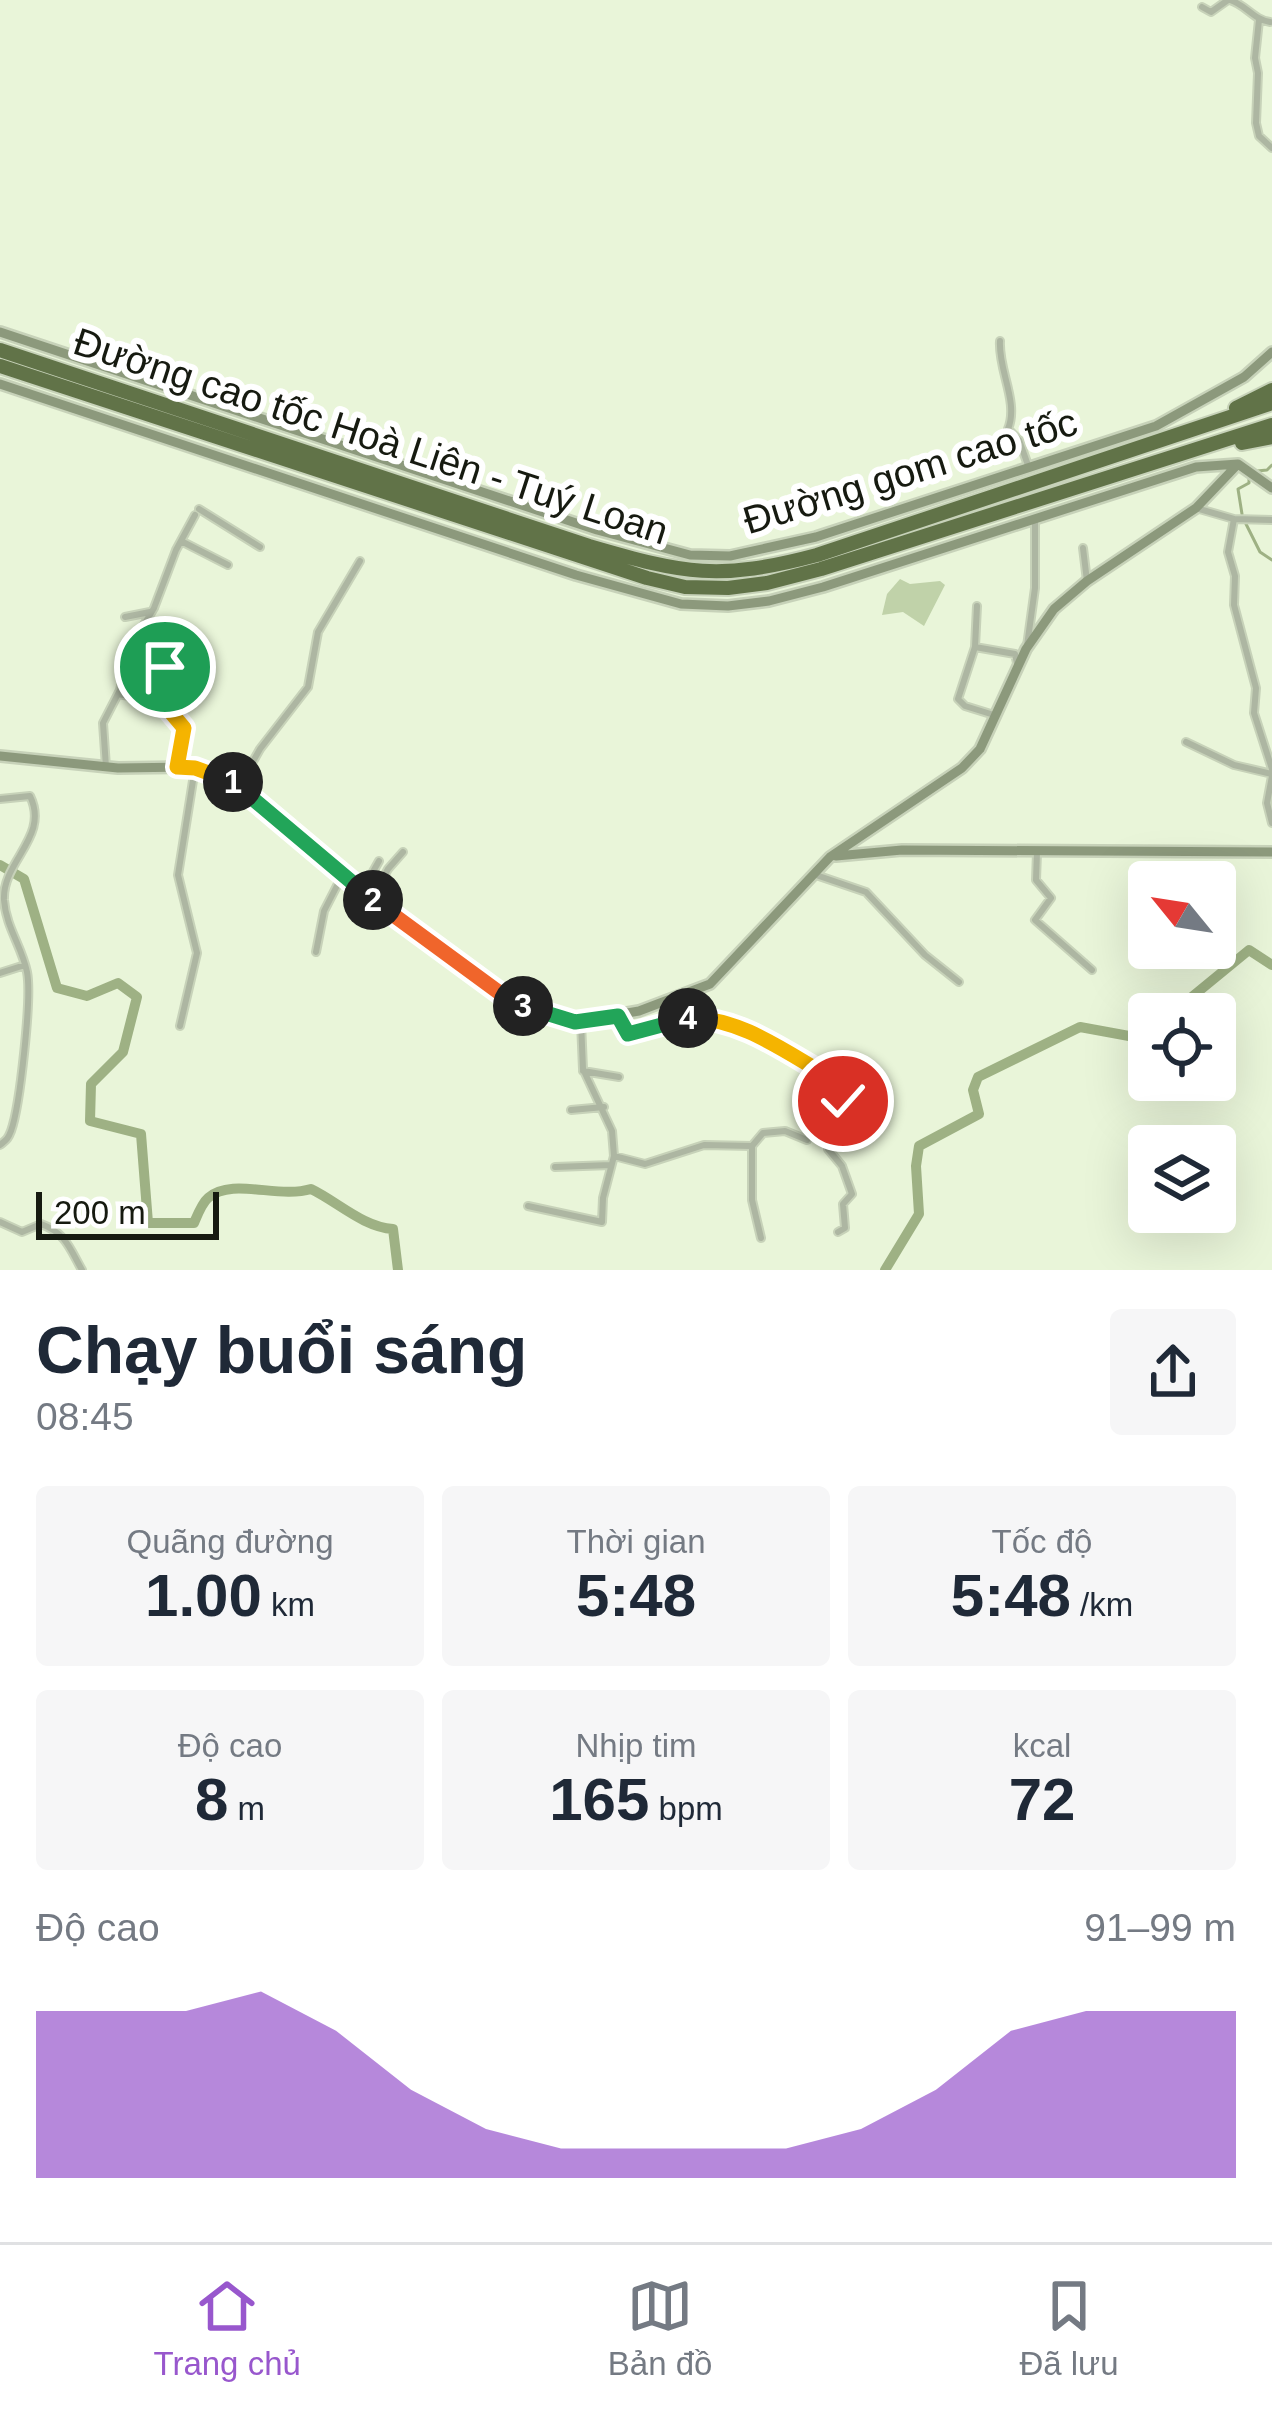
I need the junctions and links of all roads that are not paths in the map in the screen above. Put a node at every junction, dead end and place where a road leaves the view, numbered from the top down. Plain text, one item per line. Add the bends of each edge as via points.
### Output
1 (1229, 0) edge
2 (1202, 7) dead end
3 (1271, 22) edge
4 (1260, 24) junction
5 (1272, 148) edge
6 (0, 332) edge
7 (1000, 341) dead end
8 (0, 350) edge
9 (1272, 352) edge
10 (0, 366) edge
11 (0, 384) edge
12 (1272, 390) edge
13 (1272, 403) edge
14 (1272, 425) edge
15 (1272, 437) edge
16 (1238, 464) junction
17 (1029, 468) junction
18 (1272, 488) edge
19 (1041, 498) junction
20 (989, 500) junction
21 (1196, 508) junction
22 (1035, 518) junction
23 (1234, 519) junction
24 (1272, 520) edge
25 (181, 541) junction
26 (260, 547) dead end
27 (1083, 548) dead end
28 (360, 561) dead end
29 (228, 565) dead end
30 (1087, 581) junction
31 (977, 607) dead end
32 (153, 610) junction
33 (125, 616) dead end
34 (146, 622) junction
35 (975, 647) junction
36 (1026, 649) junction
37 (1017, 673) junction
38 (118, 694) junction
39 (147, 699) junction
40 (998, 716) junction
41 (1186, 742) dead end
42 (0, 756) edge
43 (106, 767) junction
44 (177, 767) junction
45 (195, 768) junction
46 (1272, 773) edge
47 (239, 786) junction
48 (0, 799) edge
49 (1272, 823) edge
50 (861, 836) junction
51 (867, 850) junction
52 (403, 852) dead end
53 (1037, 852) junction
54 (1272, 852) edge
55 (830, 857) junction
56 (379, 861) dead end
57 (816, 875) junction
58 (346, 879) junction
59 (372, 899) junction
60 (2, 905) edge
61 (316, 952) dead end
62 (25, 965) junction
63 (1092, 970) dead end
64 (0, 973) edge
65 (959, 982) dead end
66 (681, 995) junction
67 (618, 1016) junction
68 (689, 1018) junction
69 (581, 1022) junction
70 (180, 1026) dead end
71 (584, 1071) junction
72 (619, 1077) dead end
73 (604, 1107) junction
74 (571, 1110) dead end
75 (807, 1139) dead end
76 (0, 1145) edge
77 (752, 1146) junction
78 (661, 1151) dead end
79 (667, 1159) junction
80 (612, 1161) junction
81 (555, 1167) dead end
82 (528, 1206) dead end
83 (0, 1222) edge
84 (838, 1232) dead end
85 (761, 1238) dead end
86 (82, 1270) edge

1 - 2 street via 1211,12
1 - 4 street
3 - 4 street
4 - 5 street via 1257,130
6 - 17 main road, Đường gom cao tốc via 689,555 761,552
7 - 17 street via 1009,429
8 - 20 highway, Đường cao tốc Hoà Liên - Tuý Loan via 686,572 764,569
9 - 17 main road, Đường gom cao tốc via 1244,377 1156,426
10 - 19 highway, Đường cao tốc Hoà Liên - Tuý Loan via 685,586 767,584
11 - 22 main road, Đường gom cao tốc via 681,604 769,601
12 - 20 highway
13 - 20 highway, Đường cao tốc Hoà Liên - Tuý Loan
14 - 19 highway, Đường cao tốc Hoà Liên - Tuý Loan
15 - 19 highway
16 - 18 main road
16 - 21 main road
16 - 22 main road, Đường gom cao tốc via 1166,474
21 - 23 street
21 - 30 main road
22 - 36 street
23 - 24 street
23 - 46 street via 1234,605
25 - 26 street via 197,512
25 - 29 street
25 - 32 street
27 - 30 street
28 - 47 street via 319,632 308,687
30 - 36 main road
31 - 35 street
32 - 33 street
32 - 34 street
34 - 38 street
34 - 39 street via 179,643
35 - 37 street via 1015,653
35 - 40 street via 960,704
36 - 37 main road
37 - 40 main road
38 - 39 street
38 - 43 street via 103,723
39 - 44 street via 184,728
40 - 50 main road via 962,768
41 - 46 street
42 - 43 main road
43 - 44 main road
44 - 45 main road
45 - 47 main road
45 - 70 street via 178,884 196,953
46 - 49 street
47 - 58 main road
48 - 60 street via 30,796 36,808
50 - 51 main road via 857,844
50 - 55 main road
51 - 53 main road
51 - 55 main road
52 - 59 street
53 - 54 main road
53 - 63 street via 1036,880 1051,898 1035,920
55 - 57 main road
56 - 58 street via 370,877
57 - 65 street via 866,892
57 - 66 main road via 710,984
58 - 59 main road
58 - 61 street via 324,911
59 - 69 main road via 512,1002
60 - 62 street
62 - 64 street
62 - 76 street via 20,1082 10,1135
66 - 67 main road
66 - 68 street
67 - 68 street via 628,1034
67 - 69 main road
68 - 84 street via 763,1037 837,1081 841,1120 828,1131 827,1149 852,1194
69 - 71 street
71 - 72 street
71 - 73 street
73 - 74 street
73 - 80 street
75 - 77 street via 763,1133
77 - 79 street via 704,1145
77 - 85 street
78 - 79 street
79 - 80 street
80 - 81 street
80 - 82 street via 602,1222
83 - 86 street via 22,1232 42,1223 54,1229

